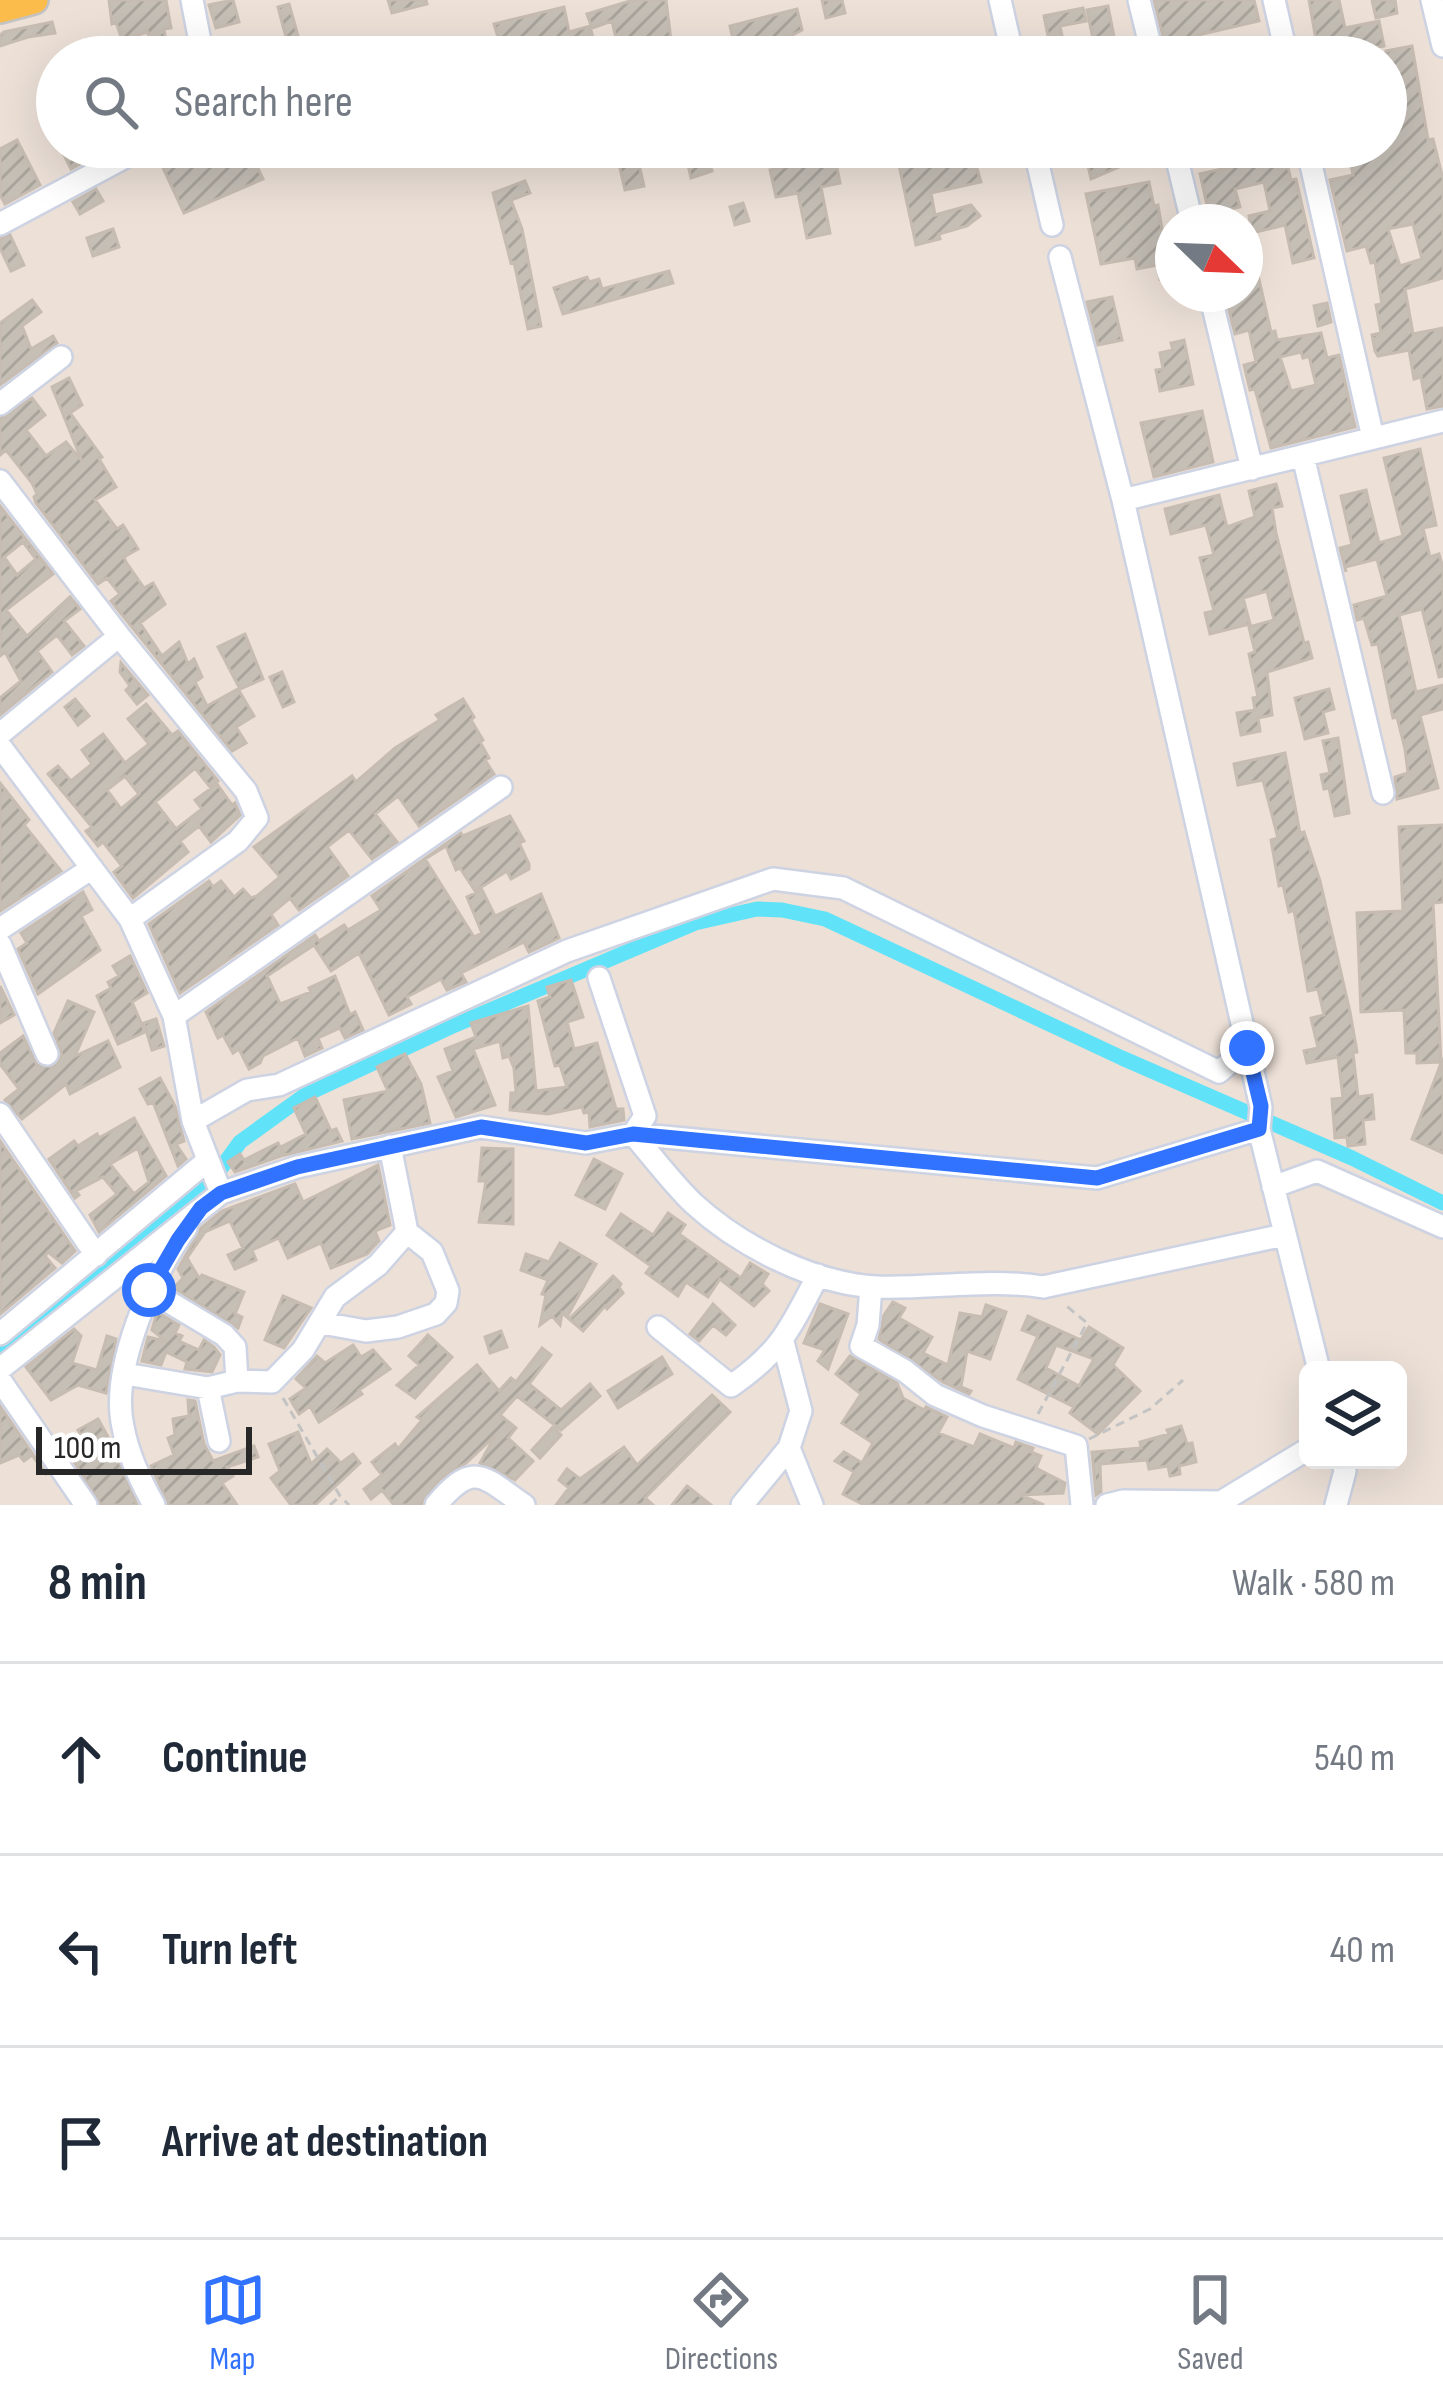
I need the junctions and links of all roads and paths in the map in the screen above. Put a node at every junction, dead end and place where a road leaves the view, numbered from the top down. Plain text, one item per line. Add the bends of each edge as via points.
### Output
1 (34, 0) edge
2 (192, 0) edge
3 (1000, 0) edge
4 (1139, 0) edge
5 (1274, 0) edge
6 (1432, 0) edge
7 (0, 8) edge
8 (199, 36) edge
9 (1008, 36) edge
10 (1148, 36) edge
11 (1282, 36) edge
12 (1443, 46) edge
13 (104, 168) edge
14 (1039, 168) edge
15 (1179, 168) edge
16 (1312, 168) edge
17 (1188, 204) edge
18 (0, 224) edge
19 (1052, 225) dead end
20 (1060, 257) dead end
21 (1214, 312) edge
22 (61, 357) dead end
23 (0, 404) edge
24 (1443, 421) edge
25 (1373, 438) junction
26 (1303, 456) junction
27 (1252, 469) junction
28 (0, 481) edge
29 (1123, 500) junction
30 (119, 636) junction
31 (0, 734) edge
32 (4, 759) edge
33 (501, 787) dead end
34 (1384, 794) dead end
35 (92, 868) junction
36 (130, 919) junction
37 (0, 929) edge
38 (0, 944) edge
39 (599, 978) dead end
40 (174, 1016) junction
41 (1247, 1048) junction
42 (46, 1054) dead end
43 (0, 1114) edge
44 (1260, 1118) junction
45 (193, 1121) junction
46 (633, 1134) junction
47 (390, 1146) junction
48 (214, 1177) junction
49 (1273, 1187) junction
50 (201, 1208) junction
51 (1443, 1227) edge
52 (407, 1232) junction
53 (1284, 1235) junction
54 (96, 1255) junction
55 (818, 1275) junction
56 (871, 1287) junction
57 (1043, 1287) junction
58 (149, 1290) junction
59 (322, 1323) junction
60 (2, 1326) edge
61 (658, 1327) dead end
62 (783, 1342) junction
63 (1317, 1361) edge
64 (0, 1369) edge
65 (125, 1374) junction
66 (0, 1380) edge
67 (1184, 1380) dead end
68 (237, 1381) junction
69 (272, 1382) junction
70 (208, 1388) junction
71 (1029, 1431) junction
72 (219, 1441) dead end
73 (1076, 1446) junction
74 (788, 1448) junction
75 (1299, 1455) edge
76 (1344, 1469) edge
77 (340, 1496) junction
78 (86, 1505) edge
79 (154, 1505) edge
80 (329, 1505) edge
81 (349, 1505) edge
82 (436, 1505) edge
83 (524, 1505) edge
84 (742, 1505) edge
85 (812, 1505) edge
86 (1082, 1505) edge
87 (1107, 1505) edge
88 (1336, 1505) edge

1 - 7 main road
2 - 8 street
3 - 9 street
4 - 10 street
5 - 11 street
6 - 12 street
13 - 18 street
14 - 19 street
15 - 17 street
16 - 25 street
20 - 29 street
21 - 27 street
22 - 23 street
24 - 25 street
25 - 26 street
26 - 27 street
26 - 34 street
27 - 29 street
28 - 30 street
29 - 41 street
30 - 31 street
30 - 36 street via 246,791 257,818 238,842
32 - 35 street
33 - 40 street
35 - 36 street
35 - 37 street
36 - 40 street
38 - 42 street
39 - 46 street via 645,1116
40 - 45 street
41 - 44 street
41 - 45 street via 1219,1072 843,888 773,879 567,951
43 - 54 street
44 - 46 street via 1097,1178
44 - 49 street
45 - 48 street
46 - 47 street via 586,1143 481,1127
46 - 55 street via 695,1205 764,1253
47 - 48 street
47 - 52 street
48 - 50 street
48 - 54 street
49 - 51 street via 1317,1171
49 - 53 street
50 - 58 street
50 - 64 street
52 - 59 street via 334,1297
52 - 59 street via 432,1252 446,1304 398,1327
53 - 57 street
53 - 63 street
54 - 60 street
55 - 56 street
55 - 62 street
56 - 57 street
56 - 71 street via 861,1346 934,1395
57 - 71 path via 1087,1323
58 - 65 street
58 - 68 street via 224,1335 235,1347
59 - 69 street
61 - 62 street via 731,1386
62 - 74 street via 801,1411
65 - 70 street
65 - 79 street via 122,1424
66 - 78 street
67 - 73 path via 1150,1409
68 - 69 street
68 - 70 street
69 - 77 path
70 - 72 street
71 - 73 street
73 - 86 street
74 - 84 street
74 - 85 street
75 - 87 street via 1222,1502
76 - 88 street
77 - 80 path
77 - 81 path
82 - 83 street via 469,1474

